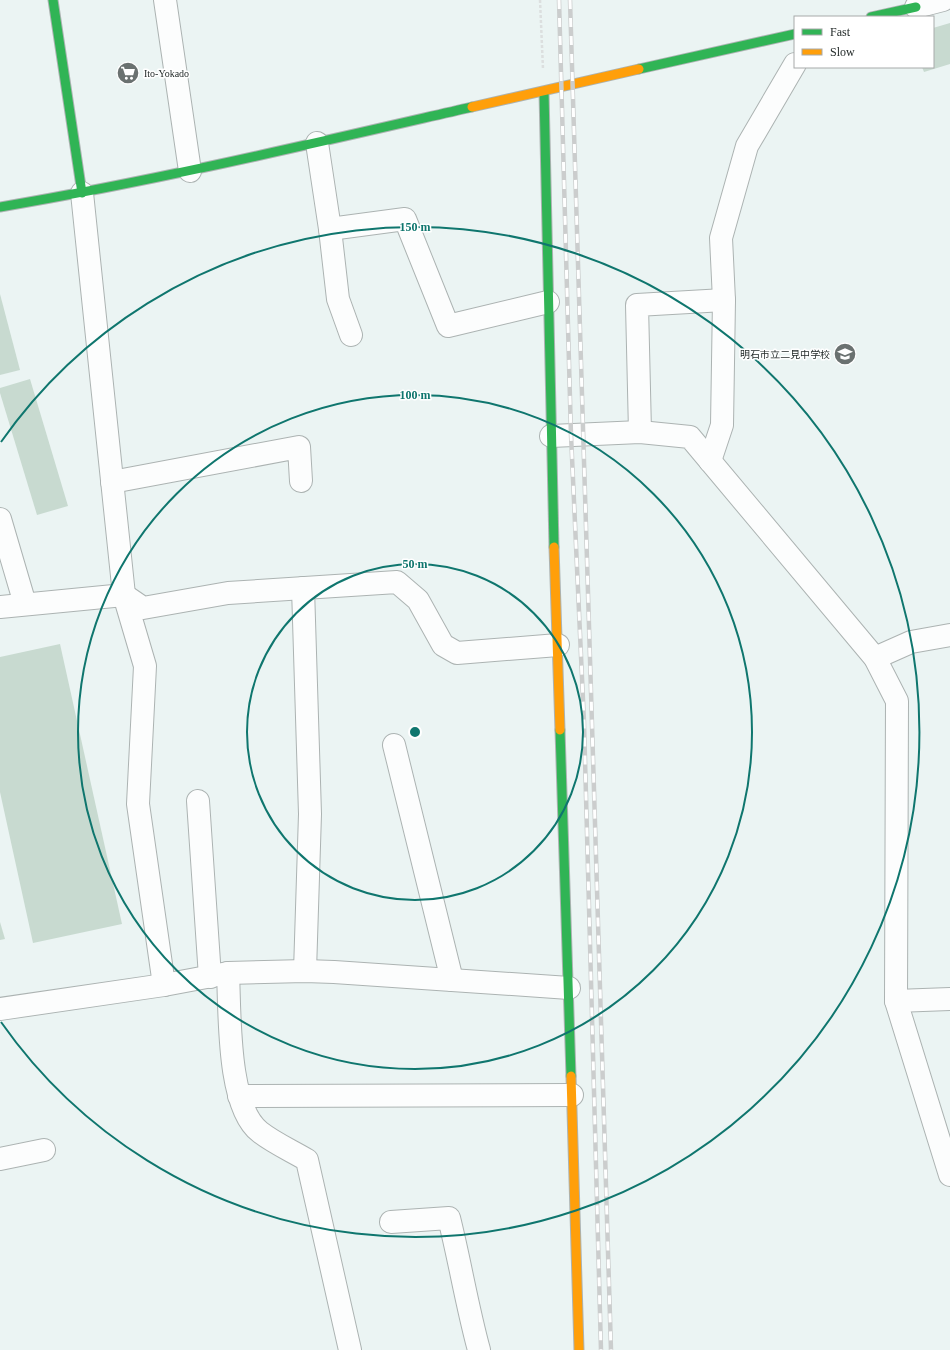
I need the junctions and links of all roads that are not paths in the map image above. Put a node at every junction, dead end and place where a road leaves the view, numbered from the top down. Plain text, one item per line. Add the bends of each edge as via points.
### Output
1 (53, 0) edge
2 (165, 0) edge
3 (943, 0) edge
4 (916, 7) joint
5 (876, 16) edge
6 (794, 34) edge
7 (794, 66) edge
8 (544, 92) junction
9 (317, 143) junction
10 (190, 171) junction
11 (82, 193) junction
12 (0, 207) edge
13 (330, 229) junction
14 (724, 300) junction
15 (548, 302) junction
16 (351, 335) dead end
17 (640, 432) junction
18 (551, 436) junction
19 (710, 461) junction
20 (302, 481) dead end
21 (112, 482) junction
22 (0, 519) edge
23 (303, 588) junction
24 (124, 595) junction
25 (25, 604) junction
26 (0, 607) edge
27 (950, 635) edge
28 (558, 645) junction
29 (875, 658) junction
30 (394, 745) dead end
31 (198, 801) dead end
32 (305, 971) junction
33 (219, 975) junction
34 (452, 980) junction
35 (164, 985) junction
36 (569, 988) junction
37 (950, 999) edge
38 (896, 1001) junction
39 (0, 1009) edge
40 (572, 1095) junction
41 (239, 1096) junction
42 (44, 1150) dead end
43 (0, 1159) edge
44 (950, 1175) edge
45 (391, 1222) dead end
46 (350, 1350) edge
47 (479, 1350) edge
48 (579, 1350) edge

1 - 11 street
2 - 10 street
3 - 4 street
4 - 5 street
6 - 8 street
7 - 14 street via 747,146 721,238
8 - 9 street
8 - 15 street
9 - 10 street
9 - 13 street
10 - 11 street
11 - 12 street
11 - 21 street
13 - 15 street via 405,219 448,326
13 - 16 street via 338,298
14 - 17 street via 637,306
14 - 19 street via 722,425
15 - 18 street
17 - 18 street
17 - 19 street via 690,437
18 - 28 street
19 - 29 street
20 - 21 street via 299,447
21 - 24 street
22 - 25 street
23 - 24 street via 228,593 143,608
23 - 28 street via 397,582 418,600 443,645 457,653
23 - 32 street via 310,814
24 - 25 street
24 - 35 street via 145,666 138,804
25 - 26 street
27 - 29 street via 911,642
28 - 36 street
29 - 38 street via 896,701
30 - 34 street
31 - 33 street
32 - 33 street
32 - 34 street
33 - 35 street
33 - 41 street
34 - 36 street
35 - 39 street
36 - 40 street
37 - 38 street
38 - 44 street
40 - 41 street
40 - 48 street
41 - 46 street via 241,1106 259,1132 308,1160
42 - 43 street
45 - 47 street via 449,1218

